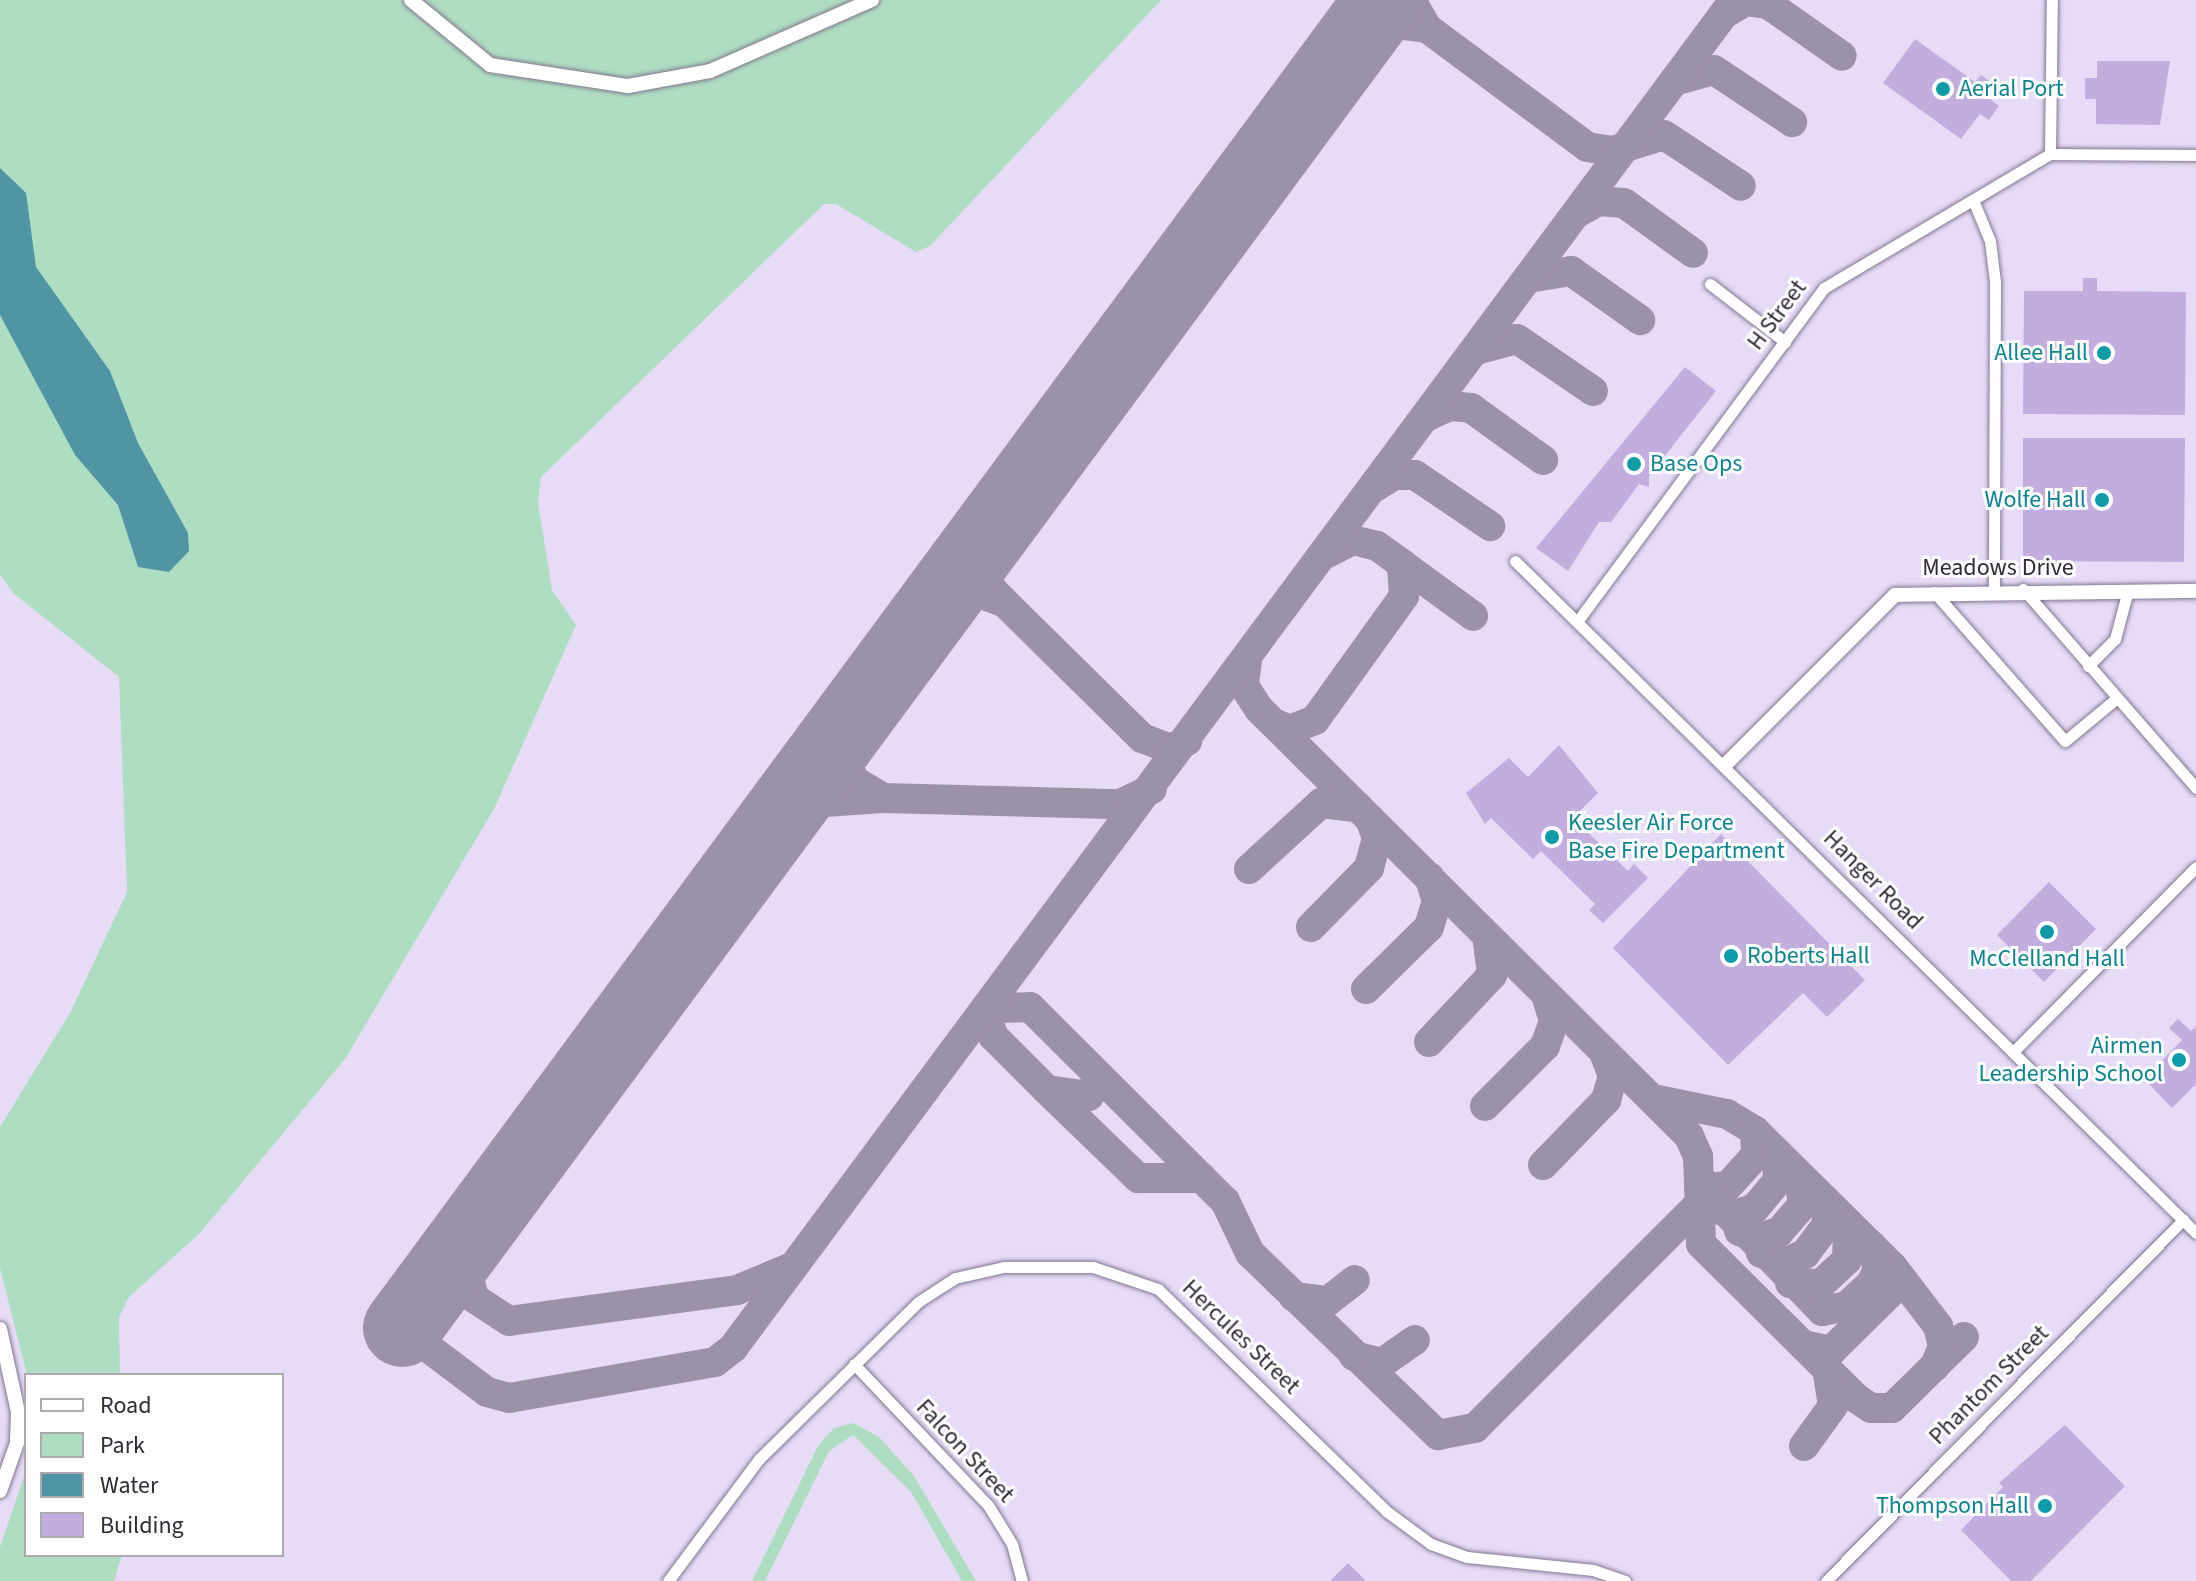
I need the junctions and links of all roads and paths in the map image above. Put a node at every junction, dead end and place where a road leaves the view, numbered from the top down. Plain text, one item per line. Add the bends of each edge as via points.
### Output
1 (411, 0) edge
2 (872, 0) edge
3 (2052, 0) edge
4 (2050, 154) junction
5 (2196, 155) edge
6 (1973, 200) junction
7 (1710, 284) dead end
8 (1785, 342) junction
9 (1515, 561) dead end
10 (1931, 589) junction
11 (1994, 589) junction
12 (2023, 589) junction
13 (2128, 590) junction
14 (2196, 591) edge
15 (1579, 619) junction
16 (2088, 666) junction
17 (2117, 698) junction
18 (1726, 764) junction
19 (2196, 788) edge
20 (2196, 867) edge
21 (2013, 1052) junction
22 (2183, 1220) junction
23 (2196, 1233) edge
24 (0, 1329) edge
25 (854, 1364) junction
26 (0, 1491) edge
27 (668, 1581) edge
28 (1022, 1581) edge
29 (1625, 1581) edge
30 (1826, 1581) edge

1 - 2 street via 490,65 628,86 710,71
3 - 4 street
4 - 5 street
4 - 6 street, H Street
6 - 8 street, H Street via 1824,288
6 - 11 street via 1990,241 1995,282
7 - 8 street
8 - 15 street, H Street
9 - 15 street, Hanger Road
10 - 11 street, Meadows Drive
10 - 17 street via 2065,741
10 - 18 street, Meadows Drive via 1895,595
11 - 12 street, Meadows Drive
12 - 13 street, Meadows Drive
12 - 16 street
13 - 14 street, Meadows Drive
13 - 16 street via 2115,639
15 - 18 street, Hanger Road
16 - 17 street
17 - 19 street
18 - 21 street, Hanger Road
20 - 21 street
21 - 22 street, Hanger Road
22 - 23 street, Hanger Road
22 - 30 street, Phantom Street
24 - 26 street via 18,1412 17,1443
25 - 27 street, Hercules Street via 759,1459
25 - 28 street, Falcon Street via 988,1505 1012,1544
25 - 29 street, Hercules Street via 918,1302 955,1278 1004,1267 1117,1272 1185,1309 1415,1535 1467,1557 1593,1570

